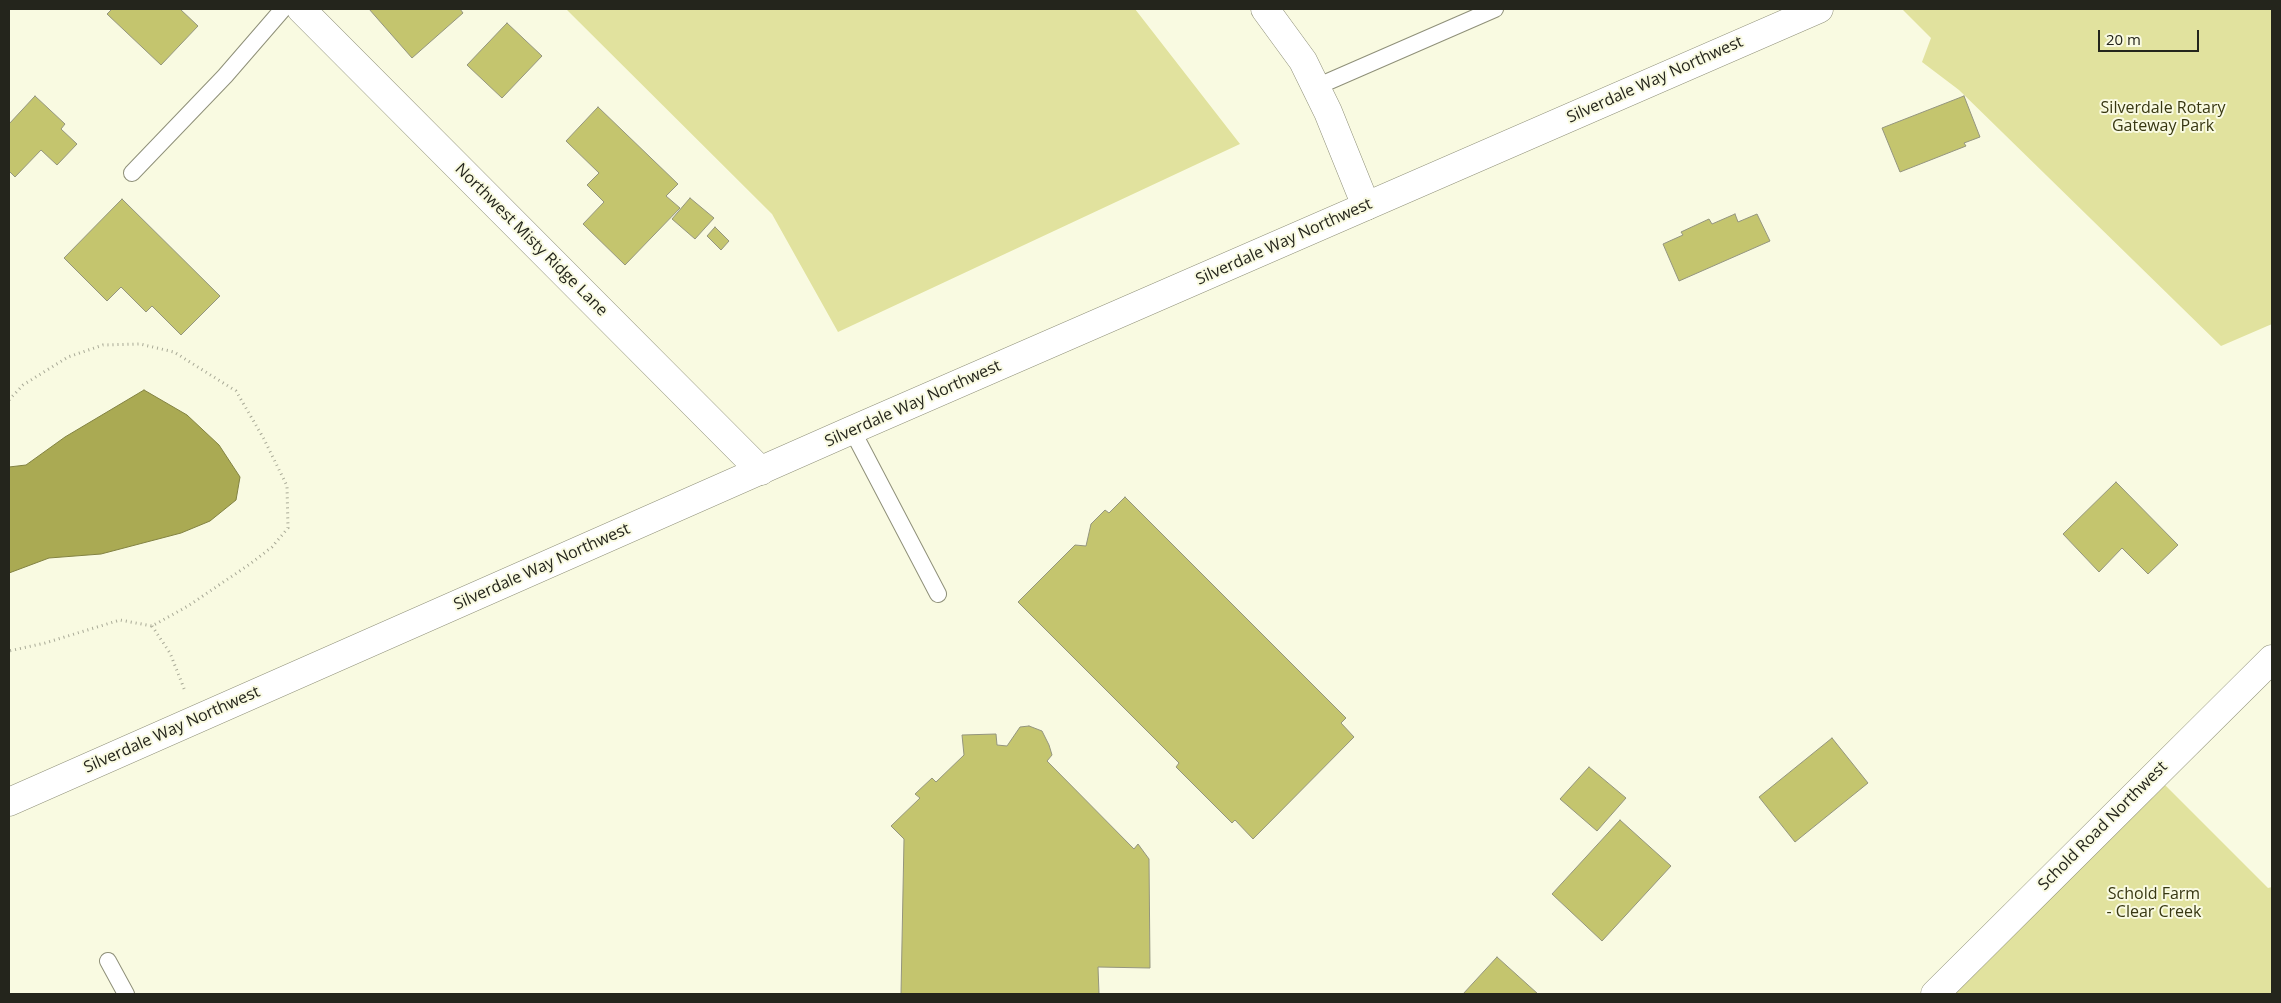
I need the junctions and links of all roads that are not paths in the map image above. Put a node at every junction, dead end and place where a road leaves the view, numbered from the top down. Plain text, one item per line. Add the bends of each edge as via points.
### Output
1 (283, 9) edge
2 (301, 9) edge
3 (1265, 9) edge
4 (1495, 9) edge
5 (1819, 9) edge
6 (1316, 87) junction
7 (132, 173) dead end
8 (1366, 206) junction
9 (852, 430) junction
10 (761, 471) junction
11 (938, 594) dead end
12 (2272, 659) edge
13 (9, 802) edge
14 (108, 961) dead end
15 (126, 994) edge
16 (1935, 994) edge

1 - 7 lane via 225,76
2 - 10 main road, Northwest Misty Ridge Lane
3 - 6 main road via 1302,61
4 - 6 lane
5 - 8 main road, Silverdale Way Northwest
6 - 8 main road
8 - 9 main road, Silverdale Way Northwest
9 - 10 main road, Silverdale Way Northwest
9 - 11 lane
10 - 13 main road, Silverdale Way Northwest
12 - 16 main road, Schold Road Northwest
14 - 15 lane

